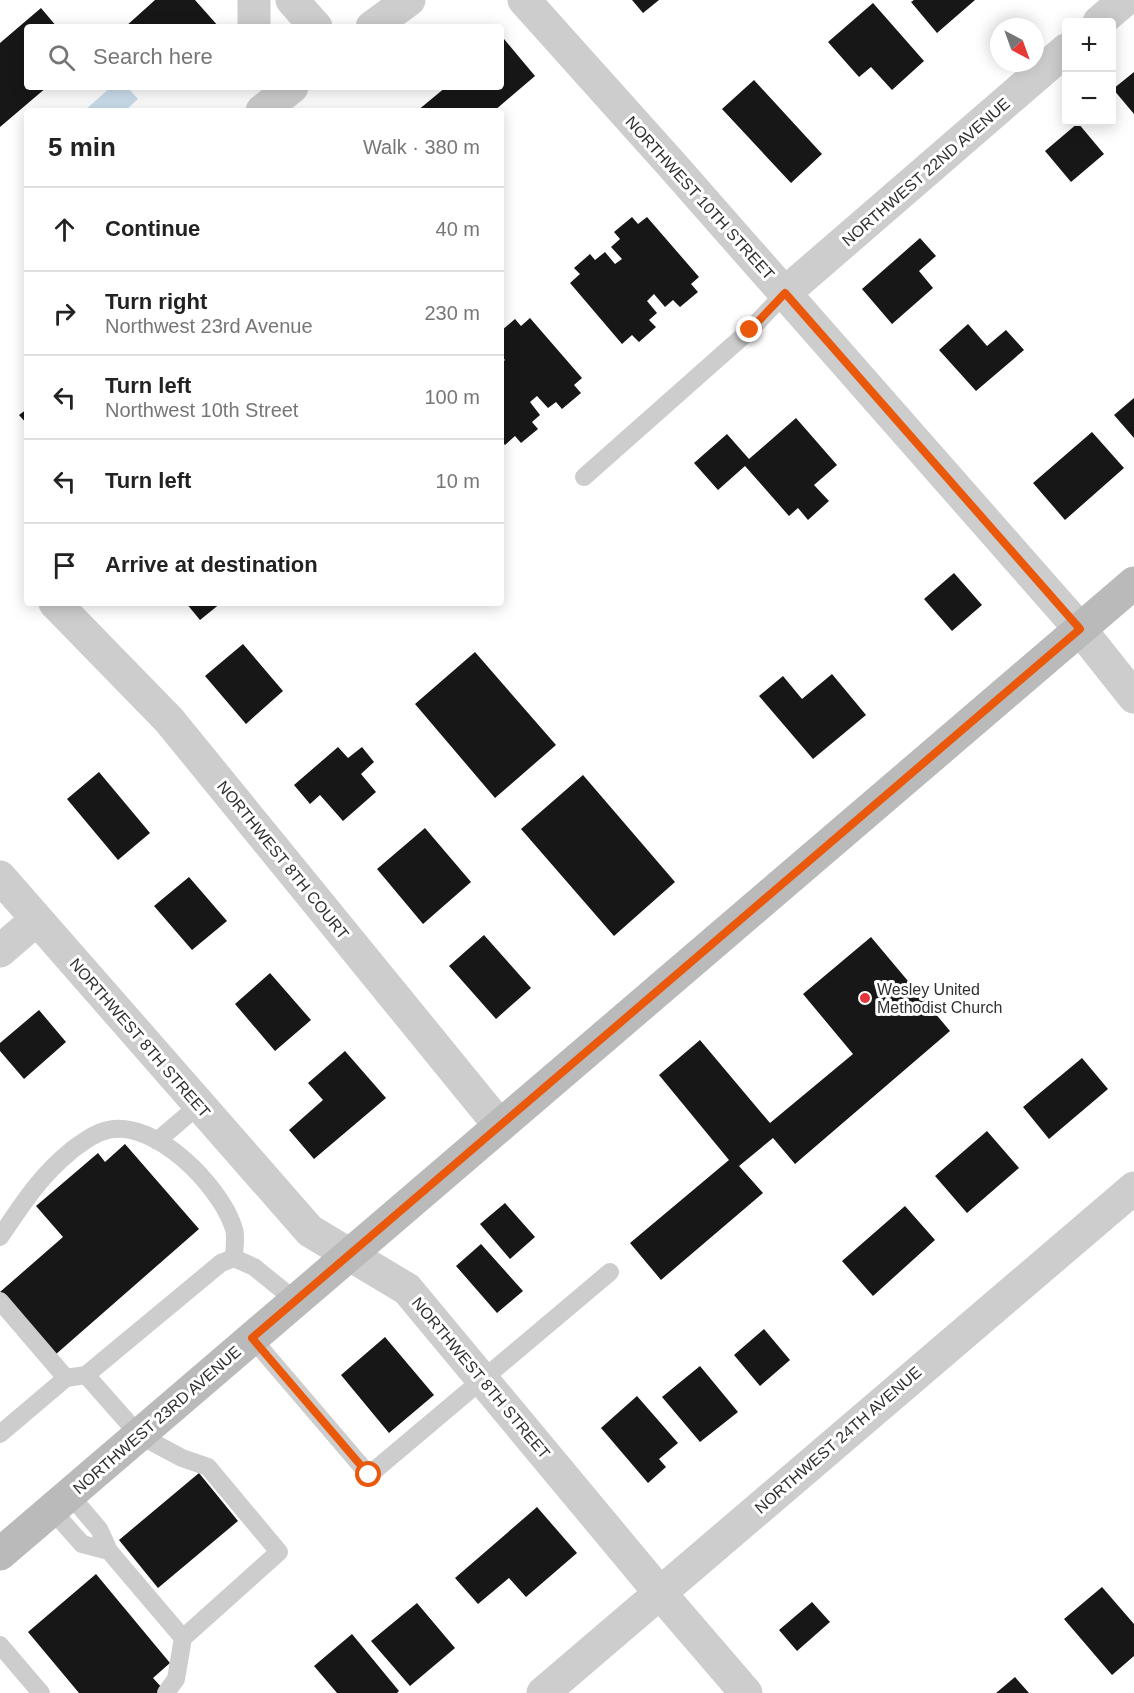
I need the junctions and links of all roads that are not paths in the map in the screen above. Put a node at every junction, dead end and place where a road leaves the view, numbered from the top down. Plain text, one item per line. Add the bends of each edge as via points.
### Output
1 (254, 0) edge
2 (292, 0) edge
3 (409, 0) edge
4 (524, 0) edge
5 (1125, 0) edge
6 (1104, 18) edge
7 (254, 24) edge
8 (313, 24) edge
9 (376, 24) edge
10 (1062, 53) edge
11 (288, 90) edge
12 (266, 108) edge
13 (785, 293) junction
14 (584, 477) dead end
15 (1134, 584) edge
16 (58, 606) edge
17 (1080, 629) junction
18 (1134, 697) edge
19 (0, 877) edge
20 (36, 920) junction
21 (0, 951) edge
22 (200, 1105) junction
23 (500, 1126) junction
24 (157, 1141) junction
25 (1134, 1188) edge
26 (0, 1237) edge
27 (350, 1255) junction
28 (234, 1258) junction
29 (610, 1272) dead end
30 (0, 1301) edge
31 (296, 1301) junction
32 (252, 1338) junction
33 (86, 1376) junction
34 (66, 1378) junction
35 (483, 1380) junction
36 (0, 1434) edge
37 (139, 1435) junction
38 (61, 1502) junction
39 (0, 1554) edge
40 (660, 1593) junction
41 (183, 1638) junction
42 (0, 1646) edge
43 (41, 1693) edge
44 (166, 1693) edge
45 (543, 1693) edge
46 (746, 1693) edge

1 - 7 street
2 - 8 street
3 - 9 street
4 - 13 street, NORTHWEST 10TH STREET
5 - 6 street
10 - 13 street, NORTHWEST 22ND AVENUE
11 - 12 street
13 - 14 lane via 750,330
13 - 17 street, NORTHWEST 10TH STREET
15 - 17 main road, NORTHWEST 23RD AVENUE
16 - 23 street, NORTHWEST 8TH COURT via 169,720
17 - 18 street, NORTHWEST 10TH STREET
17 - 23 main road, NORTHWEST 23RD AVENUE
19 - 20 street, NORTHWEST 8TH STREET
20 - 21 street
20 - 22 street, NORTHWEST 8TH STREET
22 - 24 lane
22 - 27 street, NORTHWEST 8TH STREET via 310,1231
23 - 27 main road, NORTHWEST 23RD AVENUE
24 - 26 lane via 128,1128 107,1130 87,1138 36,1184
24 - 28 lane via 206,1179 225,1206 235,1229
25 - 40 street, NORTHWEST 24TH AVENUE
27 - 31 main road, NORTHWEST 23RD AVENUE
27 - 35 street, NORTHWEST 8TH STREET via 407,1290
28 - 31 lane via 254,1267
28 - 33 lane via 221,1263
29 - 35 lane
30 - 34 lane
31 - 32 main road, NORTHWEST 23RD AVENUE
32 - 35 lane via 369,1475
32 - 37 main road, NORTHWEST 23RD AVENUE
33 - 34 lane
33 - 37 lane
34 - 36 lane
35 - 40 street, NORTHWEST 8TH STREET
37 - 38 main road, NORTHWEST 23RD AVENUE
37 - 41 lane via 208,1467 279,1552
38 - 39 main road, NORTHWEST 23RD AVENUE
38 - 41 lane via 82,1544 109,1551
40 - 45 street, NORTHWEST 24TH AVENUE
40 - 46 street, NORTHWEST 8TH STREET
41 - 44 lane via 176,1679
42 - 43 lane

